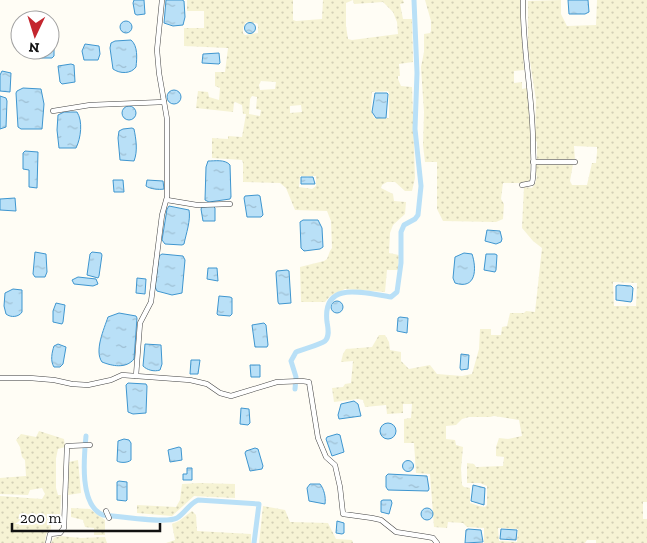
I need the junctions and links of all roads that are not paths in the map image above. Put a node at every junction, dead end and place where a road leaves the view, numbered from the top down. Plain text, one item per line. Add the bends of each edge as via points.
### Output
1 (162, 0) edge
2 (523, 0) edge
3 (164, 102) junction
4 (53, 111) dead end
5 (533, 162) junction
6 (575, 162) dead end
7 (522, 185) dead end
8 (167, 200) junction
9 (230, 204) dead end
10 (136, 376) junction
11 (0, 378) edge
12 (90, 445) dead end
13 (106, 511) dead end
14 (109, 518) dead end
15 (48, 543) edge
16 (437, 543) edge

1 - 3 street via 158,50
2 - 5 street via 525,55 533,120
3 - 4 street via 90,105
3 - 8 street
5 - 6 street
5 - 7 street via 532,183
8 - 9 street via 197,205
8 - 10 street via 162,215 151,302 140,323
10 - 11 street via 122,375 88,385 38,378
10 - 16 street via 196,381 231,396 276,382 310,382 316,430 326,458 334,465 343,514 381,520 396,532 433,538
12 - 15 street via 67,446 64,528 62,532 50,534
13 - 14 street

